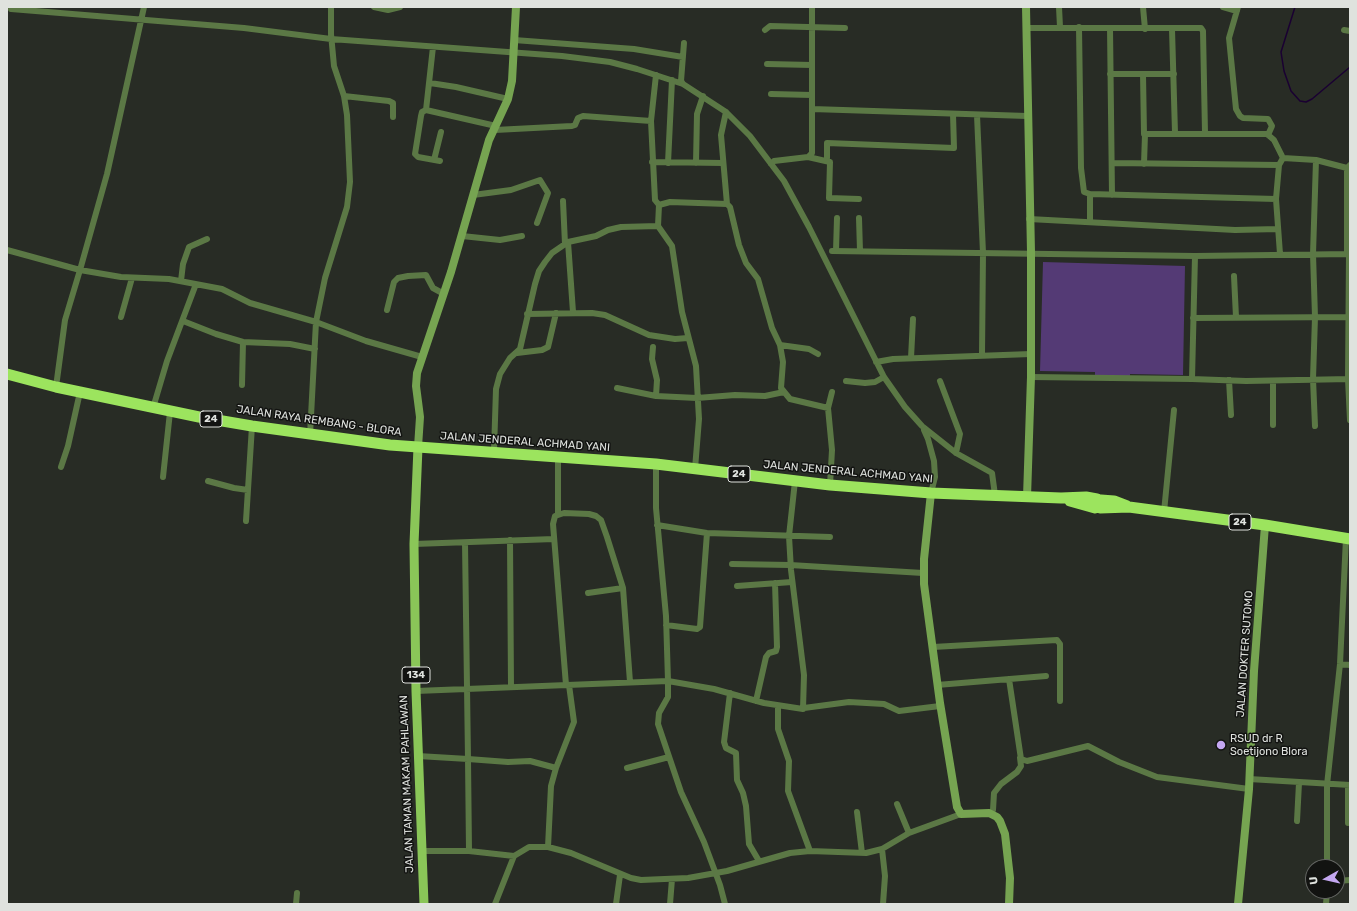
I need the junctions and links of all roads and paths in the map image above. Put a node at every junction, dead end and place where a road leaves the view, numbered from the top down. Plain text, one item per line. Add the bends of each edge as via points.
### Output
1 (144, 7) edge
2 (331, 7) edge
3 (374, 7) edge
4 (400, 7) edge
5 (516, 7) edge
6 (812, 7) edge
7 (1026, 7) edge
8 (1059, 7) edge
9 (1143, 7) edge
10 (1223, 7) edge
11 (11, 9) dead end
12 (1237, 9) edge
13 (142, 20) junction
14 (1060, 27) junction
15 (1079, 27) junction
16 (812, 28) junction
17 (845, 28) dead end
18 (1026, 28) junction
19 (1110, 28) junction
20 (1145, 28) junction
21 (1172, 29) junction
22 (765, 30) dead end
23 (331, 39) junction
24 (514, 40) junction
25 (684, 43) dead end
26 (433, 47) junction
27 (514, 52) junction
28 (683, 57) junction
29 (767, 64) dead end
30 (812, 65) junction
31 (1110, 74) junction
32 (1142, 74) junction
33 (1174, 74) junction
34 (656, 75) junction
35 (672, 80) junction
36 (430, 83) junction
37 (683, 84) junction
38 (771, 94) dead end
39 (812, 95) junction
40 (344, 96) junction
41 (703, 96) junction
42 (508, 99) junction
43 (812, 109) junction
44 (426, 110) junction
45 (726, 112) junction
46 (952, 114) junction
47 (977, 115) junction
48 (1027, 116) junction
49 (393, 117) dead end
50 (651, 121) junction
51 (495, 128) junction
52 (441, 132) dead end
53 (1175, 133) junction
54 (1205, 133) junction
55 (1144, 134) junction
56 (1268, 135) junction
57 (808, 157) junction
58 (827, 158) dead end
59 (1283, 158) junction
60 (1316, 160) junction
61 (652, 162) junction
62 (668, 163) junction
63 (696, 163) junction
64 (723, 163) junction
65 (1112, 163) junction
66 (770, 164) junction
67 (1144, 164) junction
68 (1279, 165) junction
69 (1348, 167) edge
70 (1090, 194) junction
71 (474, 195) junction
72 (1112, 195) junction
73 (859, 199) dead end
74 (1276, 199) junction
75 (563, 201) dead end
76 (727, 204) junction
77 (659, 205) junction
78 (837, 218) dead end
79 (859, 218) dead end
80 (1029, 219) junction
81 (1090, 222) junction
82 (537, 223) dead end
83 (658, 226) junction
84 (1278, 229) junction
85 (462, 236) junction
86 (522, 236) dead end
87 (207, 239) dead end
88 (567, 243) junction
89 (7, 250) edge
90 (860, 251) junction
91 (1031, 252) junction
92 (983, 253) junction
93 (1280, 254) junction
94 (1313, 254) junction
95 (1349, 254) edge
96 (1194, 256) junction
97 (80, 270) junction
98 (1234, 276) dead end
99 (132, 278) junction
100 (181, 281) junction
101 (196, 284) junction
102 (444, 294) junction
103 (387, 310) dead end
104 (573, 312) junction
105 (556, 313) junction
106 (527, 314) junction
107 (1236, 317) junction
108 (1315, 317) junction
109 (1350, 317) edge
110 (121, 318) dead end
111 (1193, 318) junction
112 (913, 319) dead end
113 (183, 321) junction
114 (316, 322) junction
115 (688, 338) junction
116 (243, 342) junction
117 (780, 345) junction
118 (653, 347) dead end
119 (315, 349) junction
120 (517, 353) junction
121 (818, 354) dead end
122 (1031, 354) junction
123 (982, 355) junction
124 (422, 357) junction
125 (911, 358) junction
126 (876, 362) junction
127 (7, 374) edge
128 (884, 377) junction
129 (1031, 377) junction
130 (1192, 379) junction
131 (1313, 379) junction
132 (1349, 379) edge
133 (1229, 380) junction
134 (846, 381) dead end
135 (940, 381) dead end
136 (1273, 381) junction
137 (242, 385) dead end
138 (56, 387) junction
139 (617, 388) dead end
140 (80, 392) junction
141 (784, 392) junction
142 (832, 392) dead end
143 (656, 396) junction
144 (697, 398) junction
145 (153, 408) junction
146 (828, 408) junction
147 (1174, 410) dead end
148 (170, 412) junction
149 (1231, 415) dead end
150 (1350, 420) edge
151 (1273, 425) dead end
152 (252, 426) junction
153 (922, 426) junction
154 (1315, 426) dead end
155 (310, 435) junction
156 (418, 447) junction
157 (494, 451) junction
158 (956, 453) junction
159 (558, 457) junction
160 (656, 464) junction
161 (61, 467) dead end
162 (695, 468) junction
163 (163, 477) dead end
164 (208, 481) dead end
165 (795, 481) junction
166 (830, 485) junction
167 (248, 490) junction
168 (931, 493) junction
169 (995, 496) junction
170 (1027, 497) junction
171 (1164, 512) junction
172 (558, 513) junction
173 (246, 521) dead end
174 (657, 525) junction
175 (1265, 525) junction
176 (707, 533) junction
177 (789, 536) junction
178 (830, 537) dead end
179 (1348, 538) edge
180 (554, 539) junction
181 (510, 540) junction
182 (465, 543) junction
183 (414, 544) junction
184 (732, 564) dead end
185 (790, 565) junction
186 (923, 573) junction
187 (792, 582) junction
188 (775, 583) junction
189 (737, 586) dead end
190 (623, 588) junction
191 (588, 593) dead end
192 (666, 626) junction
193 (933, 647) junction
194 (1340, 664) junction
195 (1350, 665) edge
196 (1046, 676) dead end
197 (1009, 679) junction
198 (668, 681) junction
199 (630, 682) junction
200 (568, 685) junction
201 (937, 685) junction
202 (511, 687) junction
203 (466, 690) junction
204 (416, 692) junction
205 (730, 693) junction
206 (756, 701) junction
207 (1060, 702) dead end
208 (778, 706) junction
209 (940, 706) junction
210 (804, 708) junction
211 (418, 756) junction
212 (668, 757) junction
213 (1020, 758) junction
214 (468, 759) junction
215 (556, 768) junction
216 (627, 768) dead end
217 (1249, 779) junction
218 (1299, 783) junction
219 (1328, 784) junction
220 (1349, 785) edge
221 (1248, 789) junction
222 (897, 804) dead end
223 (858, 812) dead end
224 (989, 813) junction
225 (961, 814) junction
226 (1298, 820) dead end
227 (1348, 823) dead end
228 (909, 833) junction
229 (548, 847) junction
230 (882, 849) junction
231 (421, 851) junction
232 (470, 851) junction
233 (810, 852) junction
234 (862, 853) junction
235 (514, 856) junction
236 (1327, 859) edge
237 (759, 861) junction
238 (716, 874) junction
239 (620, 875) junction
240 (672, 879) junction
241 (298, 893) dead end
242 (296, 904) edge
243 (424, 904) edge
244 (495, 904) edge
245 (616, 904) edge
246 (670, 904) edge
247 (725, 904) edge
248 (883, 904) edge
249 (1009, 904) edge
250 (1238, 904) edge

1 - 13 street
2 - 23 street
3 - 4 street via 388,10
5 - 24 main road
6 - 16 street
7 - 18 main road
8 - 14 street
9 - 20 street
10 - 12 street
11 - 13 street
12 - 56 street via 1229,38 1236,110 1243,118 1268,119 1272,126
13 - 23 street via 244,28
13 - 97 street via 107,174
14 - 15 street
14 - 18 street
15 - 19 street
15 - 70 street via 1081,168 1083,190
16 - 17 street
16 - 22 street via 770,26
16 - 30 street
18 - 48 main road
19 - 20 street
19 - 31 street
20 - 21 street
21 - 33 street
21 - 54 street via 1202,30
23 - 26 street
23 - 40 street via 334,66
24 - 27 main road
24 - 28 street via 634,49
25 - 28 street
26 - 27 street
26 - 36 street
27 - 34 street via 610,62
27 - 42 main road
28 - 37 street
29 - 30 street
30 - 39 street
31 - 32 street
31 - 65 street
32 - 33 street
32 - 55 street
33 - 53 street
34 - 35 street
34 - 50 street
35 - 37 street
35 - 62 street
36 - 42 street
36 - 44 street
37 - 41 street
38 - 39 street
39 - 43 street
40 - 49 street via 389,101 393,103
40 - 114 street via 350,182 347,207
41 - 45 street
41 - 63 street via 697,114
42 - 51 main road
43 - 46 street
43 - 57 street via 812,149
44 - 51 street
44 - 52 street via 421,116 416,154 418,157 437,161
45 - 64 street via 722,135
45 - 66 street via 750,136
46 - 47 street
46 - 58 street via 954,148 827,143
47 - 48 street
47 - 92 street
48 - 80 main road
50 - 51 street via 583,116 572,126
50 - 61 street
51 - 71 main road via 489,140
53 - 54 street
53 - 55 street
54 - 56 street
55 - 67 street
56 - 59 street via 1276,143
57 - 66 street via 774,161
57 - 73 street via 830,162 829,198
59 - 60 street
59 - 68 street
60 - 69 street
60 - 94 street
61 - 62 street
61 - 77 street via 655,200
62 - 63 street
63 - 64 street
64 - 76 street
65 - 67 street
65 - 72 street
66 - 126 street via 784,181 809,227
67 - 68 street
68 - 74 street
69 - 95 street
70 - 72 street
70 - 81 street
71 - 82 street via 511,190 540,180 548,193
71 - 85 main road
72 - 74 street
74 - 84 street
75 - 88 street
76 - 77 street via 670,202
76 - 117 street via 731,209 739,245 746,263 758,279 772,328
77 - 83 street
78 - 90 street via 834,251
79 - 90 street
80 - 81 street
80 - 91 main road
81 - 84 street via 1234,230
83 - 88 street via 621,227
83 - 115 street via 672,246
84 - 93 street
85 - 86 street via 500,240
85 - 102 main road
87 - 100 street via 189,247
88 - 104 street
88 - 106 street via 552,253 539,270
89 - 97 street
90 - 92 street
91 - 92 street
91 - 96 street
91 - 122 main road
92 - 123 street
93 - 94 street
93 - 96 street
94 - 95 street
94 - 108 street
95 - 109 street
96 - 111 street
97 - 99 street
97 - 138 street via 65,316
98 - 107 street
99 - 100 street
99 - 110 street
100 - 101 street
101 - 113 street
101 - 114 street via 222,289 250,303
102 - 103 street via 433,288 426,275 403,277 394,282
102 - 124 main road
104 - 105 street
104 - 115 street via 604,315 649,335
105 - 106 street
105 - 120 street via 548,346 542,350
106 - 120 street via 523,341
107 - 108 street
107 - 111 street
108 - 109 street
108 - 131 street
109 - 132 street
111 - 130 street
112 - 125 street
113 - 116 street
113 - 145 street via 167,361
114 - 119 street
114 - 124 street via 366,341
115 - 144 street via 696,366
116 - 119 street via 290,344
116 - 137 street
117 - 121 street via 809,349
117 - 141 street via 783,362 780,381
118 - 143 street
119 - 155 street
120 - 157 street via 510,358 500,374 496,389
122 - 123 street
122 - 129 main road
123 - 125 street
124 - 156 main road via 416,386 420,417
125 - 126 street
126 - 128 street
127 - 138 highway, JALAN RAYA REMBANG - BLORA / 24
128 - 134 street via 875,382
128 - 153 street
129 - 130 street
129 - 170 main road
130 - 133 street
131 - 132 street
131 - 136 street
131 - 154 street
132 - 150 street
133 - 136 street
133 - 149 street
135 - 158 street via 960,434
136 - 151 street
138 - 140 highway, JALAN RAYA REMBANG - BLORA / 24
139 - 143 street
140 - 145 highway, JALAN RAYA REMBANG - BLORA / 24
140 - 161 street
141 - 144 street via 765,396 735,394
141 - 146 street via 790,399
142 - 146 street
143 - 144 street
144 - 162 street via 699,419
145 - 148 highway, JALAN RAYA REMBANG - BLORA / 24
146 - 166 street via 832,450
147 - 171 street
148 - 152 highway, JALAN RAYA REMBANG - BLORA / 24
148 - 163 street
152 - 155 highway, JALAN RAYA REMBANG - BLORA / 24
152 - 167 street
153 - 158 street
153 - 168 street via 934,461 935,477
155 - 156 highway, JALAN RAYA REMBANG - BLORA / 24
156 - 157 highway, JALAN JENDERAL ACHMAD YANI / 24
156 - 183 main road, JALAN TAMAN MAKAM PAHLAWAN / 134
157 - 159 highway, JALAN JENDERAL ACHMAD YANI / 24
158 - 169 street via 992,473
159 - 160 highway, JALAN JENDERAL ACHMAD YANI / 24
159 - 172 street
160 - 162 highway, JALAN JENDERAL ACHMAD YANI / 24
160 - 174 street
162 - 165 highway, JALAN JENDERAL ACHMAD YANI / 24
164 - 167 street
165 - 166 highway, JALAN JENDERAL ACHMAD YANI / 24
165 - 177 street
166 - 168 highway, JALAN JENDERAL ACHMAD YANI / 24
167 - 173 street
168 - 169 highway, JALAN JENDERAL ACHMAD YANI / 24
168 - 186 main road
169 - 170 highway, JALAN JENDERAL ACHMAD YANI / 24
170 - 171 highway, JALAN JENDERAL ACHMAD YANI / 24 via 1061,498 1098,504 1114,501 1129,507
171 - 175 highway, JALAN JENDERAL ACHMAD YANI / 24
172 - 180 street via 554,518
172 - 190 street via 589,514 599,518
174 - 176 street
174 - 192 street
175 - 179 highway, JALAN JENDERAL ACHMAD YANI / 24
175 - 217 main road, JALAN DOKTER SUTOMO via 1253,676
176 - 177 street
176 - 192 street via 700,627 697,629
177 - 178 street
177 - 185 street
179 - 194 street
180 - 181 street
180 - 200 street
181 - 182 street
181 - 202 street
182 - 183 street
182 - 203 street
183 - 204 main road, JALAN TAMAN MAKAM PAHLAWAN / 134
184 - 185 street
185 - 186 street
185 - 187 street
186 - 193 main road
187 - 188 street
187 - 210 street via 804,674
188 - 189 street
188 - 206 street via 777,647 776,651 766,657
190 - 191 street
190 - 199 street
192 - 198 street
193 - 201 main road
193 - 207 street via 1057,640 1060,644
194 - 195 street
194 - 219 street
196 - 197 street
197 - 201 street
197 - 213 street
198 - 199 street
198 - 205 street
198 - 212 street via 668,697 658,718
199 - 200 street
200 - 202 street
200 - 215 street via 574,722
201 - 209 main road
202 - 203 street
203 - 204 street
203 - 214 street
204 - 211 main road, JALAN TAMAN MAKAM PAHLAWAN / 134
205 - 206 street
205 - 237 street via 724,742 726,748 736,753 736,780 746,806 749,844
206 - 208 street
208 - 210 street
208 - 233 street via 778,729 789,761 788,791
209 - 210 street via 899,711 884,704 850,702
209 - 225 main road via 956,807
211 - 214 street
211 - 231 main road, JALAN TAMAN MAKAM PAHLAWAN / 134
212 - 216 street
212 - 238 street
213 - 221 street via 1027,761 1088,746 1157,777
213 - 224 street via 1021,766 1017,772 994,793 993,810
214 - 215 street via 513,763 530,761
214 - 232 street
215 - 229 street via 551,786
217 - 218 street
217 - 221 main road, JALAN DOKTER SUTOMO
218 - 219 street
218 - 226 street
219 - 220 street
219 - 236 street
220 - 227 street
221 - 250 main road, JALAN DOKTER SUTOMO
222 - 228 street
223 - 234 street
224 - 225 main road
224 - 249 main road via 997,817 1005,834 1010,878
225 - 228 street
228 - 230 street
229 - 235 street via 529,847
229 - 239 street via 576,855
230 - 234 street
230 - 248 street via 885,876
231 - 232 street
231 - 243 main road, JALAN TAMAN MAKAM PAHLAWAN / 134
232 - 235 street
233 - 234 street
233 - 237 street via 790,853
235 - 244 street
237 - 238 street
238 - 240 street
238 - 247 street
239 - 240 street via 641,880
239 - 245 street
240 - 246 street
241 - 242 street

